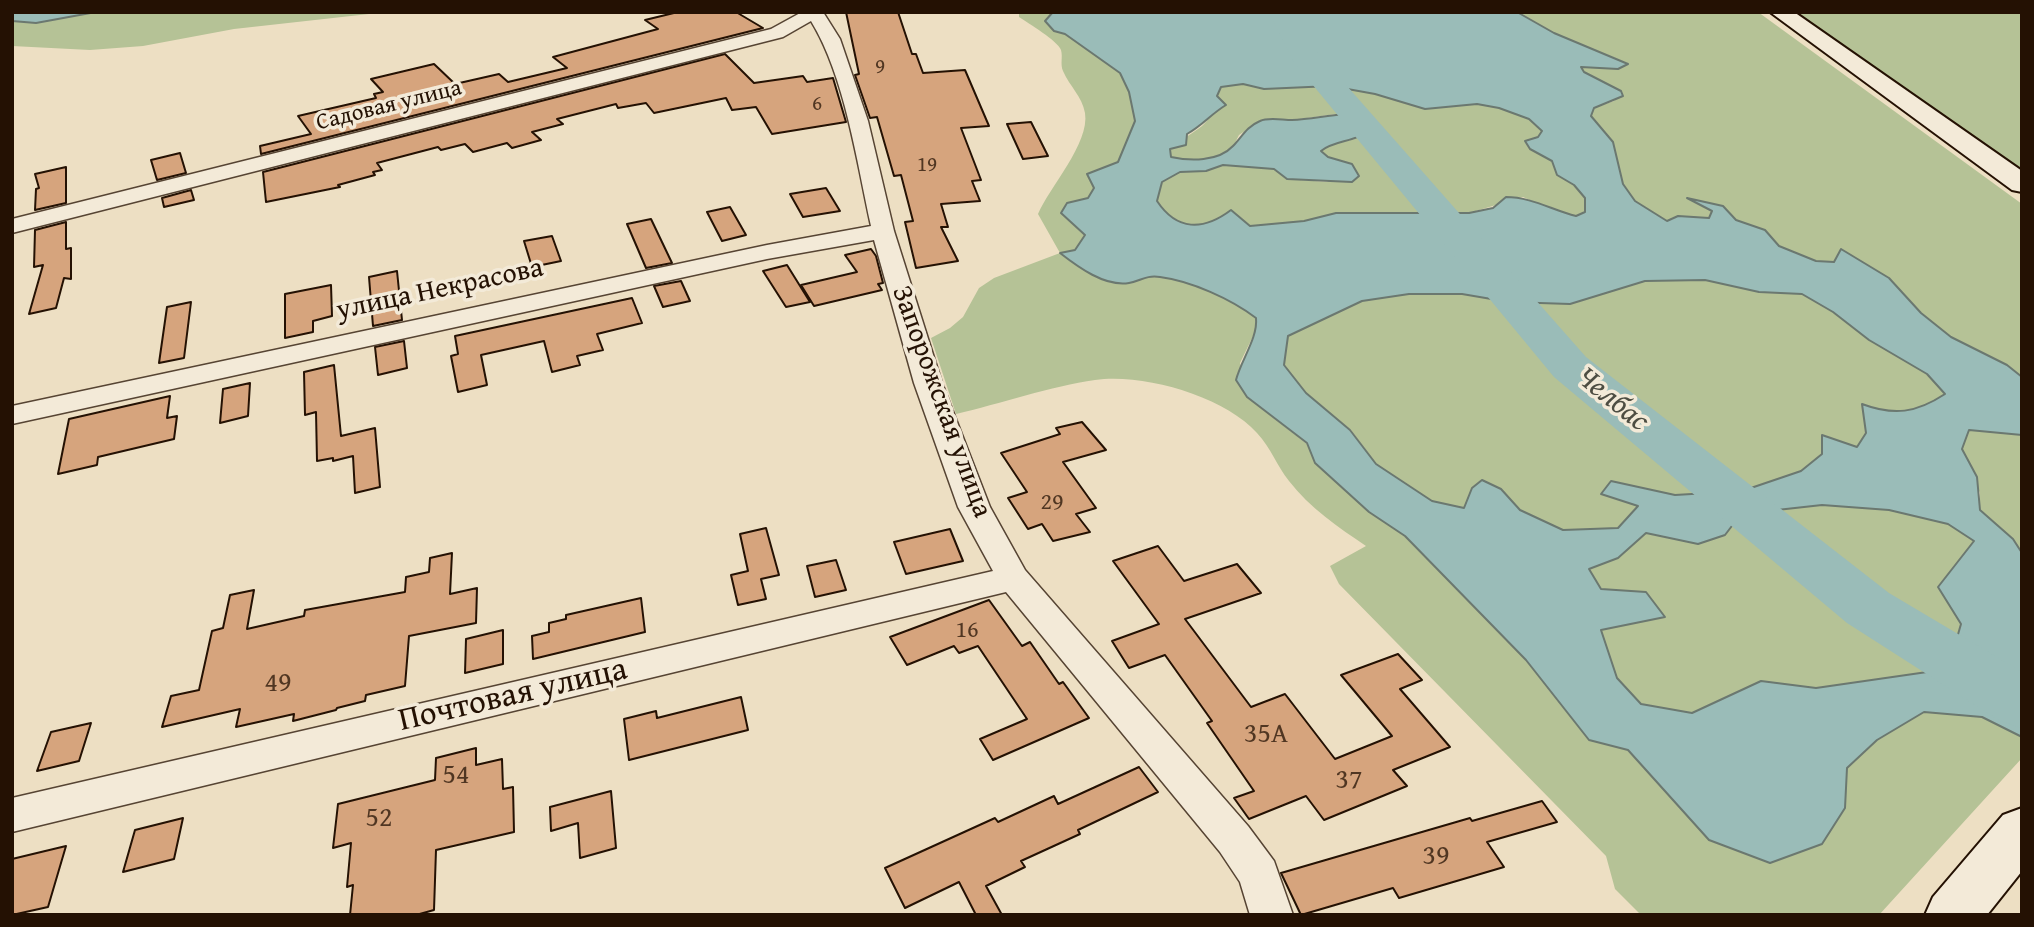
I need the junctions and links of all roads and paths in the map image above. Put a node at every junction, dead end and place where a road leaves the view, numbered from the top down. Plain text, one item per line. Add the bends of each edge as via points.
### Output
1 (1780, 12) edge
2 (820, 22) edge
3 (777, 33) junction
4 (2022, 184) edge
5 (12, 226) edge
6 (883, 231) junction
7 (12, 415) edge
8 (1013, 578) junction
9 (12, 815) edge
10 (2019, 834) edge
11 (1272, 915) edge
12 (1953, 915) edge

1 - 4 main road
2 - 3 street, Садовая улица
2 - 3 street, Садовая улица
2 - 6 street, Запорожская улица via 858,121
3 - 5 street, Садовая улица
6 - 7 street, улица Некрасова via 767,251
6 - 8 street, Запорожская улица via 928,383 974,507
8 - 9 street, Почтовая улица
8 - 11 street, Запорожская улица via 1234,839 1259,874
10 - 12 main road

